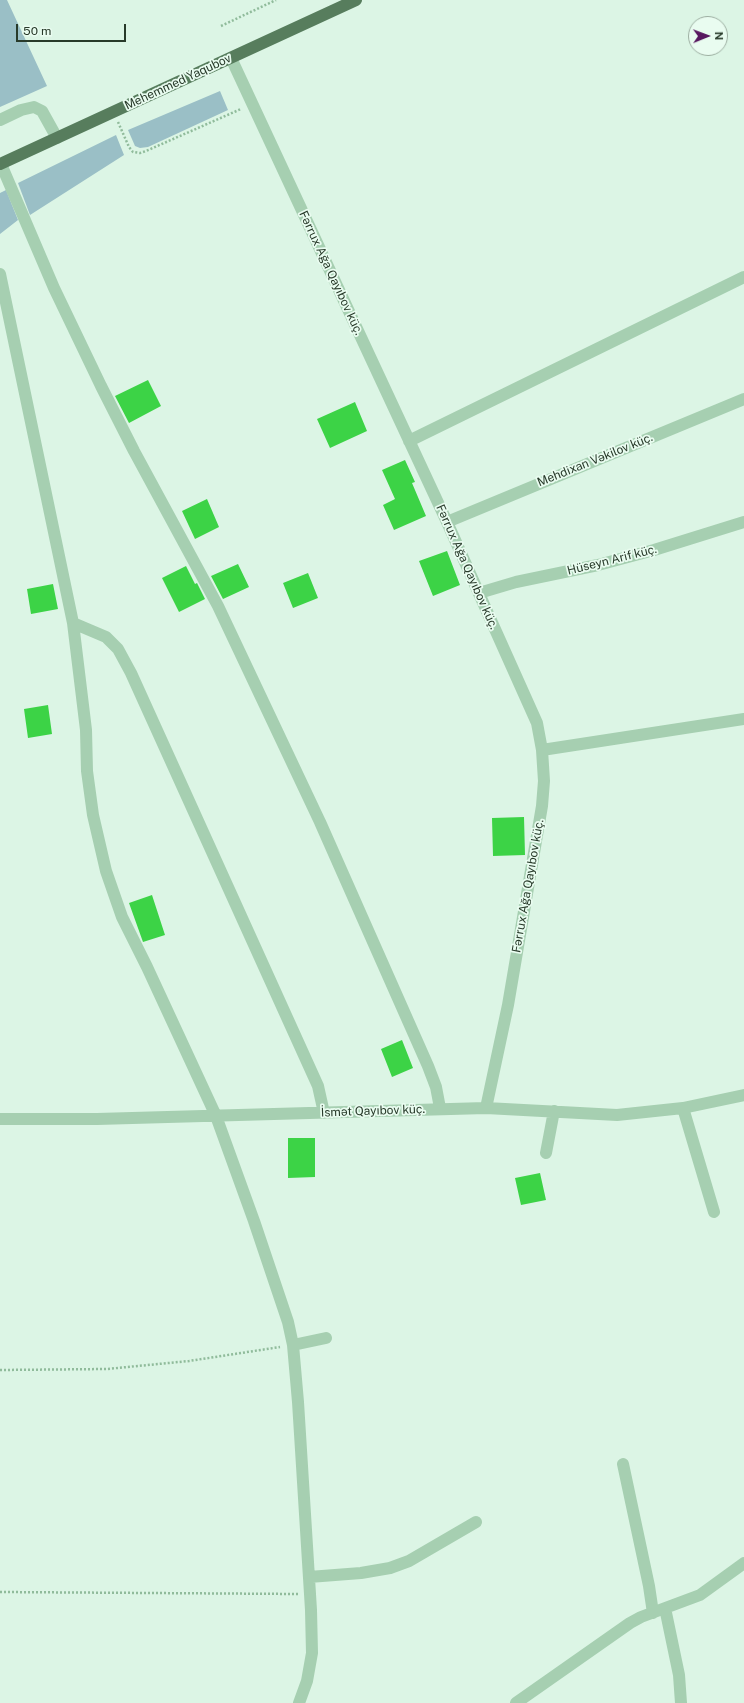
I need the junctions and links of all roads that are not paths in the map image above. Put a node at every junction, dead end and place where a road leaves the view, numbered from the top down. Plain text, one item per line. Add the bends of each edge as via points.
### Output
1 (356, 0) edge
2 (231, 58) junction
3 (0, 120) edge
4 (57, 138) junction
5 (1, 164) edge
6 (0, 274) edge
7 (744, 277) edge
8 (744, 399) edge
9 (409, 441) junction
10 (447, 522) junction
11 (744, 522) edge
12 (479, 593) junction
13 (73, 623) junction
14 (744, 718) edge
15 (542, 750) junction
16 (744, 1095) edge
17 (440, 1108) junction
18 (486, 1108) junction
19 (683, 1108) junction
20 (554, 1111) junction
21 (324, 1113) junction
22 (216, 1116) junction
23 (0, 1119) edge
24 (546, 1153) dead end
25 (714, 1212) dead end
26 (326, 1338) dead end
27 (293, 1345) junction
28 (624, 1464) dead end
29 (476, 1522) dead end
30 (744, 1563) edge
31 (309, 1577) junction
32 (665, 1608) junction
33 (653, 1613) junction
34 (299, 1703) edge
35 (516, 1703) edge
36 (681, 1703) edge

1 - 2 main road, Mehemmed Yaqubov
2 - 4 main road, Mehemmed Yaqubov
2 - 9 street, Fərrux Ağa Qayıbov küç.
3 - 4 street via 34,107 42,111
4 - 5 main road, Mehemmed Yaqubov
5 - 17 street via 54,288 97,379 218,606 320,822 428,1066
6 - 13 street
7 - 9 street
8 - 10 street, Mehdixan Vəkilov küç.
9 - 10 street, Fərrux Ağa Qayıbov küç.
10 - 12 street, Fərrux Ağa Qayıbov küç.
11 - 12 street, Hüseyn Arif küç. via 647,552
12 - 15 street, Fərrux Ağa Qayıbov küç. via 537,723
13 - 21 street via 106,637 118,649 131,673 318,1086
13 - 22 street via 86,730 87,771 93,816 106,871 122,917
14 - 15 street
15 - 18 street, Fərrux Ağa Qayıbov küç. via 542,806 508,1005
16 - 19 street, İsmət Qayıbov küç.
17 - 18 street, İsmət Qayıbov küç.
17 - 21 street, İsmət Qayıbov küç.
18 - 20 street, İsmət Qayıbov küç.
19 - 20 street, İsmət Qayıbov küç. via 617,1115
19 - 25 street
20 - 24 street
21 - 22 street, İsmət Qayıbov küç.
22 - 23 street, İsmət Qayıbov küç.
22 - 27 street via 288,1322
26 - 27 street
27 - 31 street
28 - 33 street
29 - 31 street via 409,1561 390,1568
30 - 32 street via 700,1595
31 - 34 street via 312,1653 307,1681
32 - 33 street
32 - 36 street via 680,1675
33 - 35 street via 630,1623

